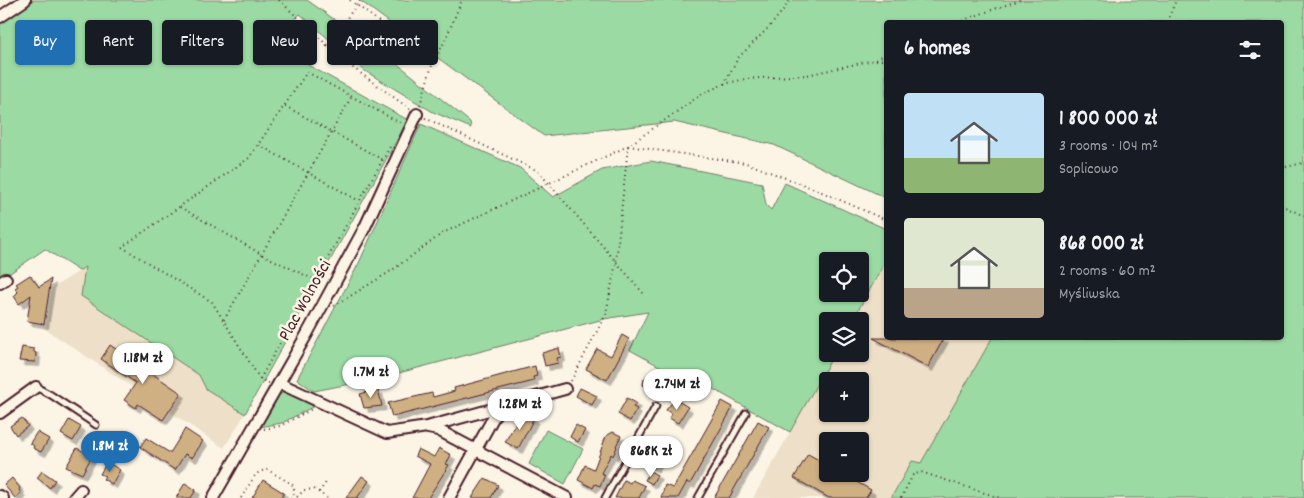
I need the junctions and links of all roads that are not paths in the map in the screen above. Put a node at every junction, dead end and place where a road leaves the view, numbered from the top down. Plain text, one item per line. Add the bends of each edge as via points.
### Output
1 (25, 0) edge
2 (0, 17) edge
3 (417, 114) road end
4 (278, 384) junction
5 (36, 387) joint
6 (565, 389) road end
7 (656, 406) dead end
8 (498, 409) junction
9 (0, 413) edge
10 (746, 413) dead end
11 (96, 425) dead end
12 (427, 427) junction
13 (475, 450) junction
14 (81, 490) dead end
15 (74, 498) edge
16 (213, 498) edge
17 (449, 498) edge
18 (567, 498) edge
19 (605, 498) edge
20 (698, 498) edge

1 - 2 street
3 - 4 street, Plac Wolności via 365,227
4 - 12 street via 387,433
4 - 16 street, Plac Wolności
5 - 9 street
5 - 11 lane
6 - 8 street
7 - 19 lane
8 - 12 street
8 - 13 street
10 - 20 lane
12 - 13 street
13 - 17 street
13 - 18 street
14 - 15 street

